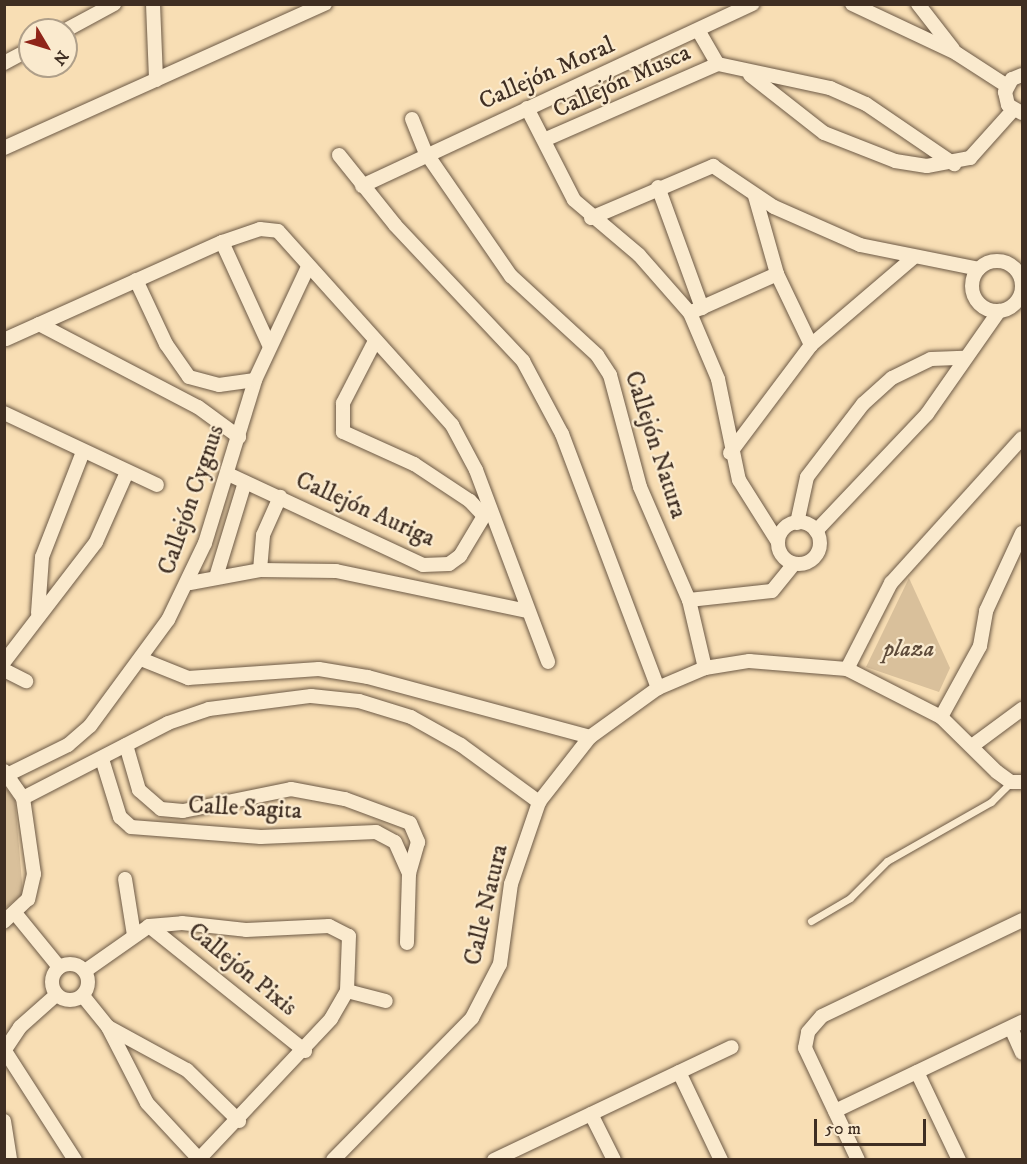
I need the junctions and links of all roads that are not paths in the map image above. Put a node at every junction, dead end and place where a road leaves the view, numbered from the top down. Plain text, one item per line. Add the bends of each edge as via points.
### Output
1 (114, 4) edge
2 (153, 4) edge
3 (325, 4) edge
4 (753, 4) edge
5 (852, 4) edge
6 (918, 4) edge
7 (78, 24) edge
8 (698, 30) junction
9 (956, 53) junction
10 (18, 55) edge
11 (4, 63) edge
12 (718, 64) junction
13 (750, 75) junction
14 (1023, 75) edge
15 (156, 80) junction
16 (1007, 86) junction
17 (527, 108) junction
18 (1018, 111) edge
19 (412, 119) dead end
20 (544, 140) junction
21 (4, 148) edge
22 (426, 153) junction
23 (339, 155) dead end
24 (954, 164) junction
25 (362, 186) junction
26 (658, 188) junction
27 (755, 196) junction
28 (591, 218) junction
29 (222, 242) junction
30 (913, 258) junction
31 (308, 267) junction
32 (979, 268) junction
33 (1020, 268) edge
34 (777, 273) junction
35 (136, 280) junction
36 (696, 311) junction
37 (999, 311) junction
38 (39, 324) junction
39 (6, 339) edge
40 (375, 341) junction
41 (811, 345) junction
42 (270, 348) junction
43 (964, 358) junction
44 (255, 380) junction
45 (4, 413) edge
46 (239, 436) junction
47 (1023, 438) edge
48 (83, 452) junction
49 (730, 453) junction
50 (128, 472) junction
51 (228, 474) junction
52 (245, 482) junction
53 (157, 485) dead end
54 (280, 497) junction
55 (487, 512) junction
56 (797, 522) junction
57 (816, 531) junction
58 (1023, 533) edge
59 (778, 542) junction
60 (794, 564) junction
61 (260, 570) junction
62 (216, 577) junction
63 (190, 583) junction
64 (689, 600) junction
65 (528, 610) junction
66 (38, 613) junction
67 (141, 658) junction
68 (4, 662) edge
69 (548, 662) dead end
70 (705, 668) junction
71 (847, 669) junction
72 (4, 670) edge
73 (26, 681) dead end
74 (658, 688) junction
75 (1023, 709) edge
76 (941, 717) junction
77 (590, 736) junction
78 (126, 745) junction
79 (972, 746) junction
80 (102, 759) junction
81 (7, 773) edge
82 (1017, 782) edge
83 (23, 798) junction
84 (539, 802) junction
85 (377, 810) junction
86 (183, 811) junction
87 (182, 828) junction
88 (376, 832) junction
89 (409, 874) junction
90 (125, 879) dead end
91 (10, 917) edge
92 (1023, 920) edge
93 (811, 921) dead end
94 (149, 926) junction
95 (134, 935) junction
96 (406, 943) dead end
97 (59, 967) junction
98 (85, 971) junction
99 (347, 991) junction
100 (56, 995) junction
101 (82, 996) junction
102 (386, 1001) dead end
103 (1017, 1025) edge
104 (108, 1027) junction
105 (732, 1047) dead end
106 (4, 1051) edge
107 (305, 1051) junction
108 (1023, 1053) edge
109 (679, 1072) junction
110 (917, 1072) junction
111 (835, 1110) junction
112 (591, 1114) junction
113 (4, 1121) edge
114 (239, 1121) junction
115 (511, 1156) edge
116 (199, 1159) edge
117 (10, 1160) edge
118 (75, 1160) edge
119 (333, 1160) edge
120 (494, 1160) edge
121 (614, 1160) edge
122 (721, 1160) edge
123 (858, 1160) edge
124 (959, 1160) edge

1 - 7 street
2 - 15 street
3 - 15 street
4 - 8 street, Callejón Moral
5 - 9 street
6 - 9 street
8 - 12 street, Callejón Musca
8 - 17 street, Callejón Moral
9 - 16 street
10 - 11 street
12 - 13 street, Callejón Musca
12 - 20 street, Callejón Musca
13 - 24 street, Callejón Musca via 775,74 830,88 866,104
13 - 24 street, Callejón Musca via 795,114 858,149 895,161
14 - 16 street
15 - 21 street
16 - 18 street via 1006,99
17 - 20 street
17 - 22 street, Callejón Moral
18 - 24 street via 980,150
19 - 22 street, Callejón Natura
20 - 28 street via 563,183
22 - 25 street, Callejón Moral
22 - 64 street, Callejón Natura via 511,276 597,355 610,375 640,487
23 - 25 street
25 - 74 street via 523,361 566,444
26 - 27 street via 713,166
26 - 28 street
26 - 36 street
27 - 30 street via 860,245
27 - 34 street
28 - 36 street via 639,255
29 - 31 street via 270,228 286,238
29 - 35 street
29 - 42 street
30 - 32 street
30 - 41 street
31 - 40 street
31 - 42 street, Callejón Cygnus
32 - 33 street via 1003,262
32 - 37 street via 972,293 982,307
33 - 37 street via 1019,297
34 - 36 street
34 - 41 street
35 - 38 street
35 - 44 street via 166,344 189,377 219,385
36 - 49 street via 718,379
37 - 43 street
38 - 39 street
38 - 46 street via 198,407
40 - 55 street via 452,425
40 - 55 street via 343,404 343,432 446,482
41 - 49 street
42 - 44 street, Callejón Cygnus
43 - 56 street via 931,360 892,378 863,404 807,477
43 - 57 street via 927,414
44 - 46 street, Callejón Cygnus
45 - 48 street
46 - 51 street, Callejón Cygnus
47 - 71 street via 891,583
48 - 50 street
48 - 66 street via 42,557
49 - 59 street via 751,503
50 - 53 street
50 - 66 street via 96,542
51 - 52 street, Callejón Auriga
51 - 63 street, Callejón Cygnus
52 - 54 street, Callejón Auriga
52 - 62 street, Callejón Cygnus
54 - 55 street, Callejón Auriga via 399,556 437,567 460,556
54 - 61 street via 263,535
55 - 65 street
56 - 57 street
56 - 59 street via 784,529
57 - 60 street via 818,552 808,562
58 - 76 street via 986,611 980,646
59 - 60 street via 782,556
60 - 64 street via 772,591
61 - 62 street, Callejón Auriga
61 - 65 street, Callejón Auriga via 373,575
62 - 63 street, Callejón Auriga
63 - 67 street, Callejón Cygnus
64 - 70 street, Callejón Natura
65 - 69 street
66 - 68 street
67 - 77 street via 188,678 319,669 368,677
67 - 81 street, Callejón Cygnus via 90,726 68,745
70 - 71 street, Calle Natura via 749,661
70 - 74 street, Calle Natura
71 - 76 street, Calle Natura
72 - 73 street
74 - 77 street, Calle Natura
75 - 79 street
76 - 79 street, Calle Natura
77 - 84 street, Calle Natura
78 - 80 street
78 - 84 street via 209,709 311,696 359,701 411,717 461,745
78 - 86 street via 144,799 161,809
79 - 82 street, Calle Natura
80 - 83 street
80 - 87 street, Calle Sagita via 123,823 141,829
81 - 83 street
82 - 93 lane via 991,802 887,861 860,890
83 - 91 street via 33,885
84 - 119 street, Calle Natura via 511,884 500,964 490,989 447,1048
85 - 86 street via 291,789
85 - 88 street
85 - 89 street via 415,828 418,842
86 - 87 street
87 - 88 street, Calle Sagita via 261,837
88 - 89 street via 395,842
89 - 96 street
90 - 95 street
91 - 97 street
92 - 111 street via 822,1016 808,1032 806,1048
94 - 95 street, Callejón Pixis
94 - 99 street, Callejón Pixis via 339,927 350,944
94 - 107 street, Callejón Pixis
95 - 98 street, Callejón Pixis
97 - 98 street via 73,964
97 - 100 street via 51,981
98 - 101 street via 88,984
99 - 102 street
99 - 107 street, Callejón Pixis
100 - 101 street via 72,1001
100 - 106 street via 20,1027
101 - 104 street
103 - 108 street
103 - 110 street
104 - 114 street via 187,1070
104 - 116 street via 147,1103
105 - 109 street
106 - 118 street
107 - 114 street, Callejón Pixis
109 - 112 street
109 - 122 street
110 - 111 street
110 - 124 street
111 - 123 street
112 - 115 street
112 - 121 street
113 - 117 street
114 - 116 street, Callejón Pixis
115 - 120 street

